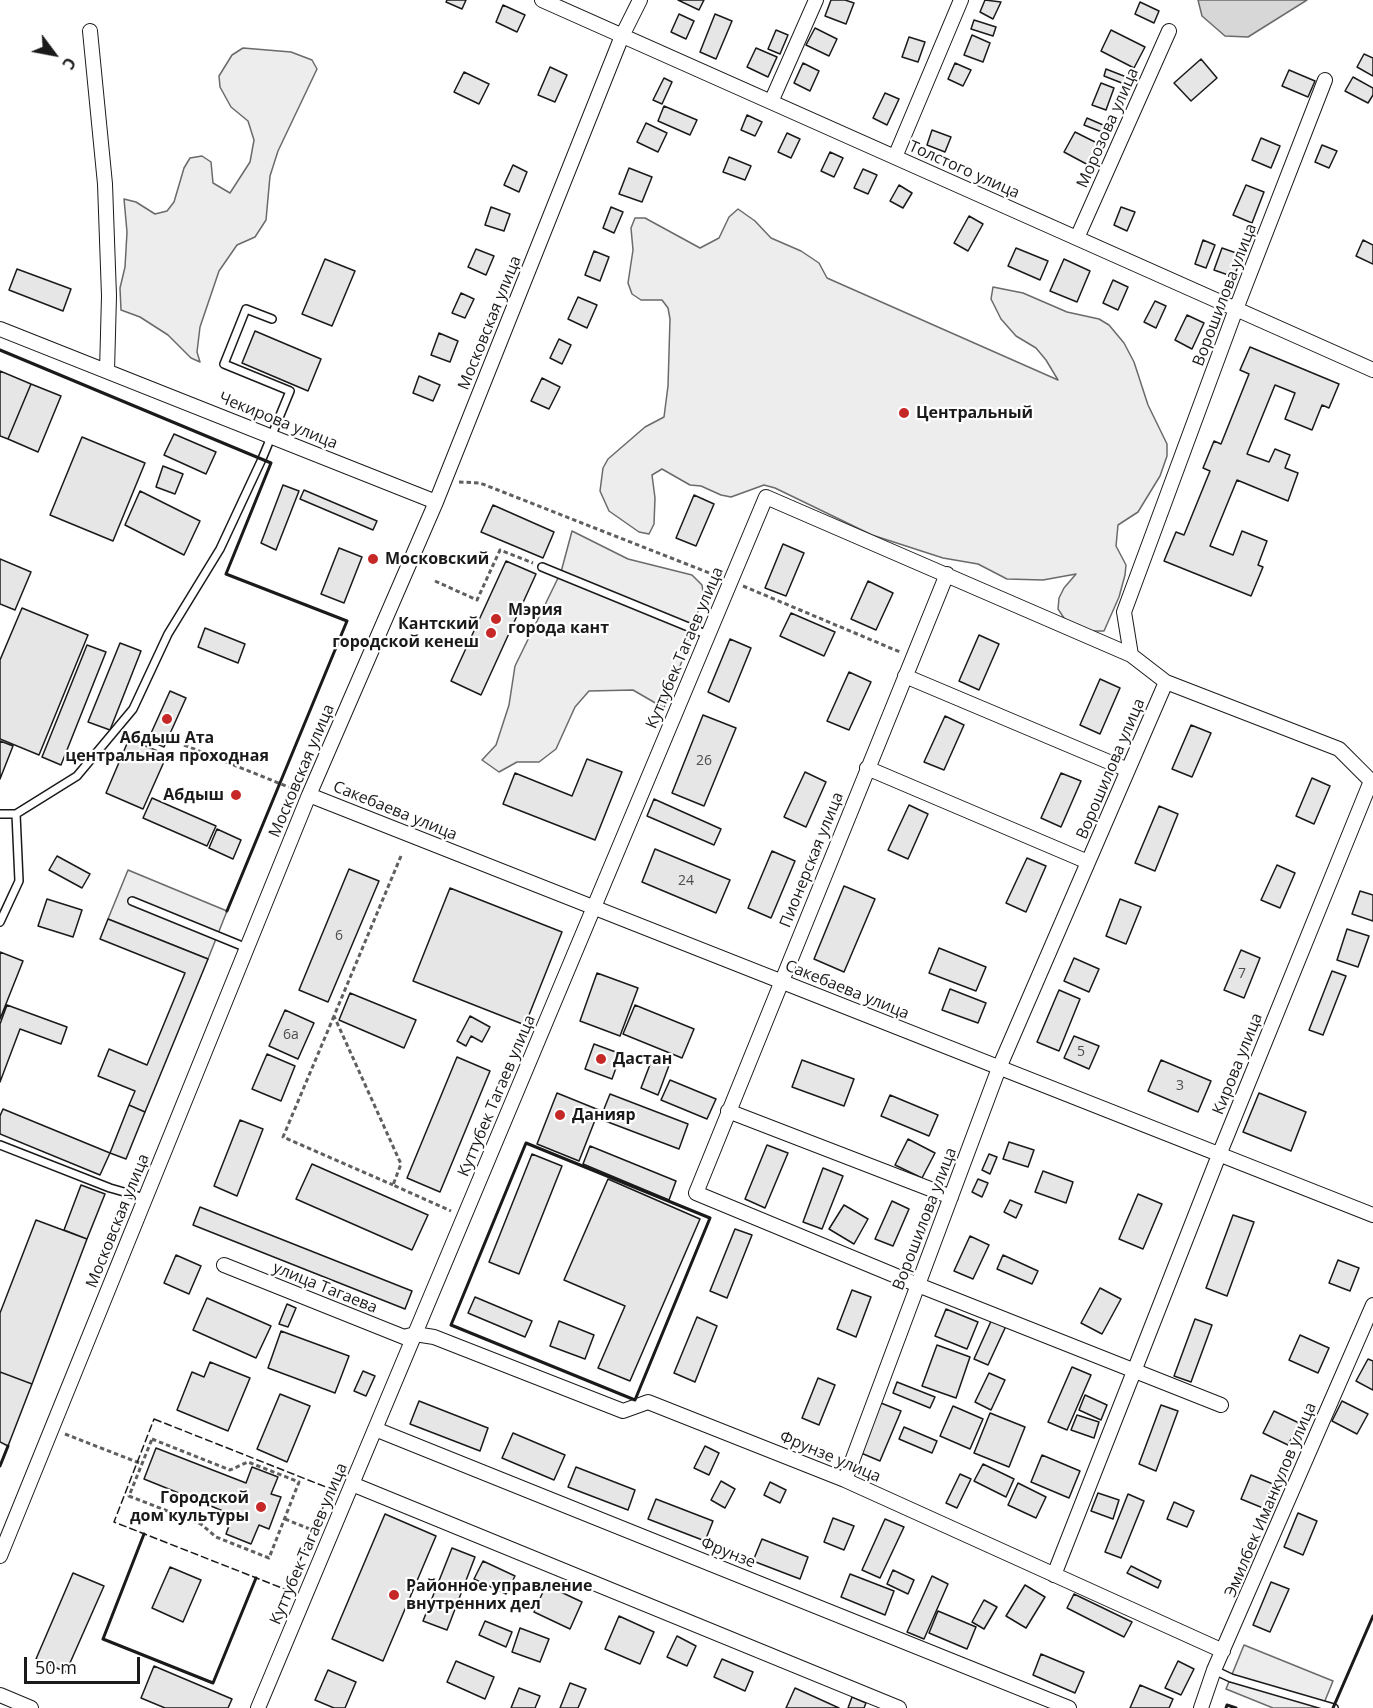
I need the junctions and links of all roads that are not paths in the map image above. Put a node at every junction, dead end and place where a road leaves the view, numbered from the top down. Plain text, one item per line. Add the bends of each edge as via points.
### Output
1 (542, 0) edge
2 (640, 0) edge
3 (816, 0) edge
4 (961, 0) edge
5 (90, 31) dead end
6 (1169, 31) dead end
7 (622, 36) junction
8 (1325, 80) dead end
9 (771, 102) junction
10 (895, 157) junction
11 (1077, 238) junction
12 (1236, 309) junction
13 (272, 319) dead end
14 (0, 329) edge
15 (1373, 370) edge
16 (107, 371) junction
17 (271, 436) junction
18 (436, 502) junction
19 (542, 567) road end
20 (947, 574) junction
21 (708, 635) junction
22 (1131, 655) junction
23 (905, 676) junction
24 (1166, 682) junction
25 (867, 768) junction
26 (1128, 770) junction
27 (309, 795) junction
28 (0, 814) edge
29 (16, 814) junction
30 (1088, 862) junction
31 (132, 901) dead end
32 (594, 907) junction
33 (0, 922) edge
34 (247, 948) junction
35 (780, 981) junction
36 (999, 1068) junction
37 (728, 1111) junction
38 (0, 1146) edge
39 (1219, 1155) junction
40 (951, 1197) junction
41 (145, 1198) junction
42 (1373, 1215) edge
43 (224, 1265) dead end
44 (918, 1285) junction
45 (1373, 1305) edge
46 (415, 1334) junction
47 (1134, 1370) junction
48 (1221, 1405) dead end
49 (375, 1429) junction
50 (845, 1480) junction
51 (352, 1484) junction
52 (0, 1556) edge
53 (1054, 1575) junction
54 (1223, 1651) junction
55 (1214, 1670) junction
56 (0, 1695) edge
57 (31, 1708) edge
58 (258, 1708) edge
59 (899, 1708) edge
60 (1069, 1708) edge
61 (1201, 1708) edge
62 (1334, 1708) edge

1 - 7 street, Толстого улица
2 - 7 street, Московская улица
3 - 9 street
4 - 10 street
5 - 16 street via 105,184
6 - 11 street, Морозова улица
7 - 9 street, Толстого улица
7 - 18 street, Московская улица
8 - 12 street, Ворошилова улица
9 - 10 street, Толстого улица
10 - 11 street, Толстого улица
11 - 12 street, Толстого улица
12 - 15 street, Толстого улица
12 - 22 street, Ворошилова улица via 1124,612
13 - 17 lane via 246,309 224,364 290,391
14 - 16 street, Чекирова улица
16 - 17 street, Чекирова улица
17 - 18 street, Чекирова улица
17 - 29 lane via 220,549 168,634 133,709 77,776
18 - 27 street, Московская улица
19 - 21 lane
20 - 21 street, Куттубек Тагаев улица via 766,497
20 - 22 street
20 - 23 street, Пионерская улица
21 - 32 street, Куттубек Тагаев улица
22 - 24 street
23 - 25 street, Пионерская улица
23 - 26 street
24 - 26 street, Ворошилова улица
24 - 39 street, Кирова улица via 1339,749 1371,781
25 - 30 street
25 - 35 street, Пионерская улица
26 - 30 street, Ворошилова улица
27 - 32 street, Сакебаева улица
27 - 34 street, Московская улица
28 - 29 lane
29 - 33 lane via 19,881
30 - 36 street, Ворошилова улица
31 - 34 lane
32 - 35 street, Сакебаева улица
32 - 46 street, Куттубек Тагаев улица
34 - 41 street, Московская улица
35 - 36 street, Сакебаева улица
35 - 37 street, Пионерская улица
36 - 39 street, Сакебаева улица
36 - 40 street, Ворошилова улица
37 - 40 street
37 - 44 street, Пионерская улица via 696,1192
38 - 41 lane
39 - 42 street, Сакебаева улица
39 - 47 street, Кирова улица
40 - 44 street, Ворошилова улица
41 - 52 street, Московская улица
43 - 46 street, улица Тагаева via 404,1336
44 - 47 street
44 - 50 street, Ворошилова улица
45 - 54 street, Эмилбек Иманкулов улица
46 - 49 street, Куттубек Тагаев улица
46 - 50 street, Фрунзе улица via 623,1411 648,1402
47 - 48 street
47 - 53 street, Кирова улица
49 - 51 street, Куттубек Тагаев улица
49 - 60 street, Фрунзе
50 - 53 street, Фрунзе улица
51 - 58 street, Куттубек Тагаев улица
51 - 59 street
53 - 54 street, Фрунзе улица
54 - 55 street, Эмилбек Иманкулов улица
55 - 61 street, Эмилбек Иманкулов улица
55 - 62 lane
56 - 57 street

